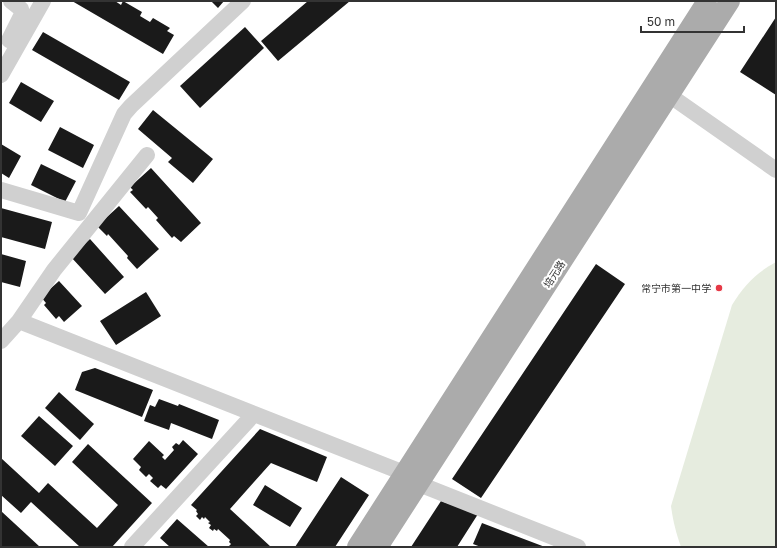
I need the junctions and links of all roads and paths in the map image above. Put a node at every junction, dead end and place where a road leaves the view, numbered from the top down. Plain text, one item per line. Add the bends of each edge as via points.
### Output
1 (11, 1) edge
2 (43, 1) edge
3 (243, 1) edge
4 (708, 1) edge
5 (730, 1) edge
6 (1, 54) edge
7 (1, 75) edge
8 (669, 95) junction
9 (147, 155) dead end
10 (776, 170) edge
11 (1, 190) edge
12 (19, 321) junction
13 (1, 340) edge
14 (254, 414) junction
15 (412, 478) junction
16 (132, 547) edge
17 (357, 547) edge
18 (378, 547) edge
19 (578, 547) edge

1 - 6 street via 21,9 22,14
2 - 7 street
3 - 11 street via 124,114 79,213
4 - 15 main road, 培元路
5 - 8 main road, 培元路
8 - 10 street
8 - 15 main road, 培元路
9 - 12 street via 54,270
12 - 13 street
12 - 14 street
14 - 15 street
14 - 16 street
15 - 17 main road, 培元路
15 - 18 main road, 培元路
15 - 19 street

